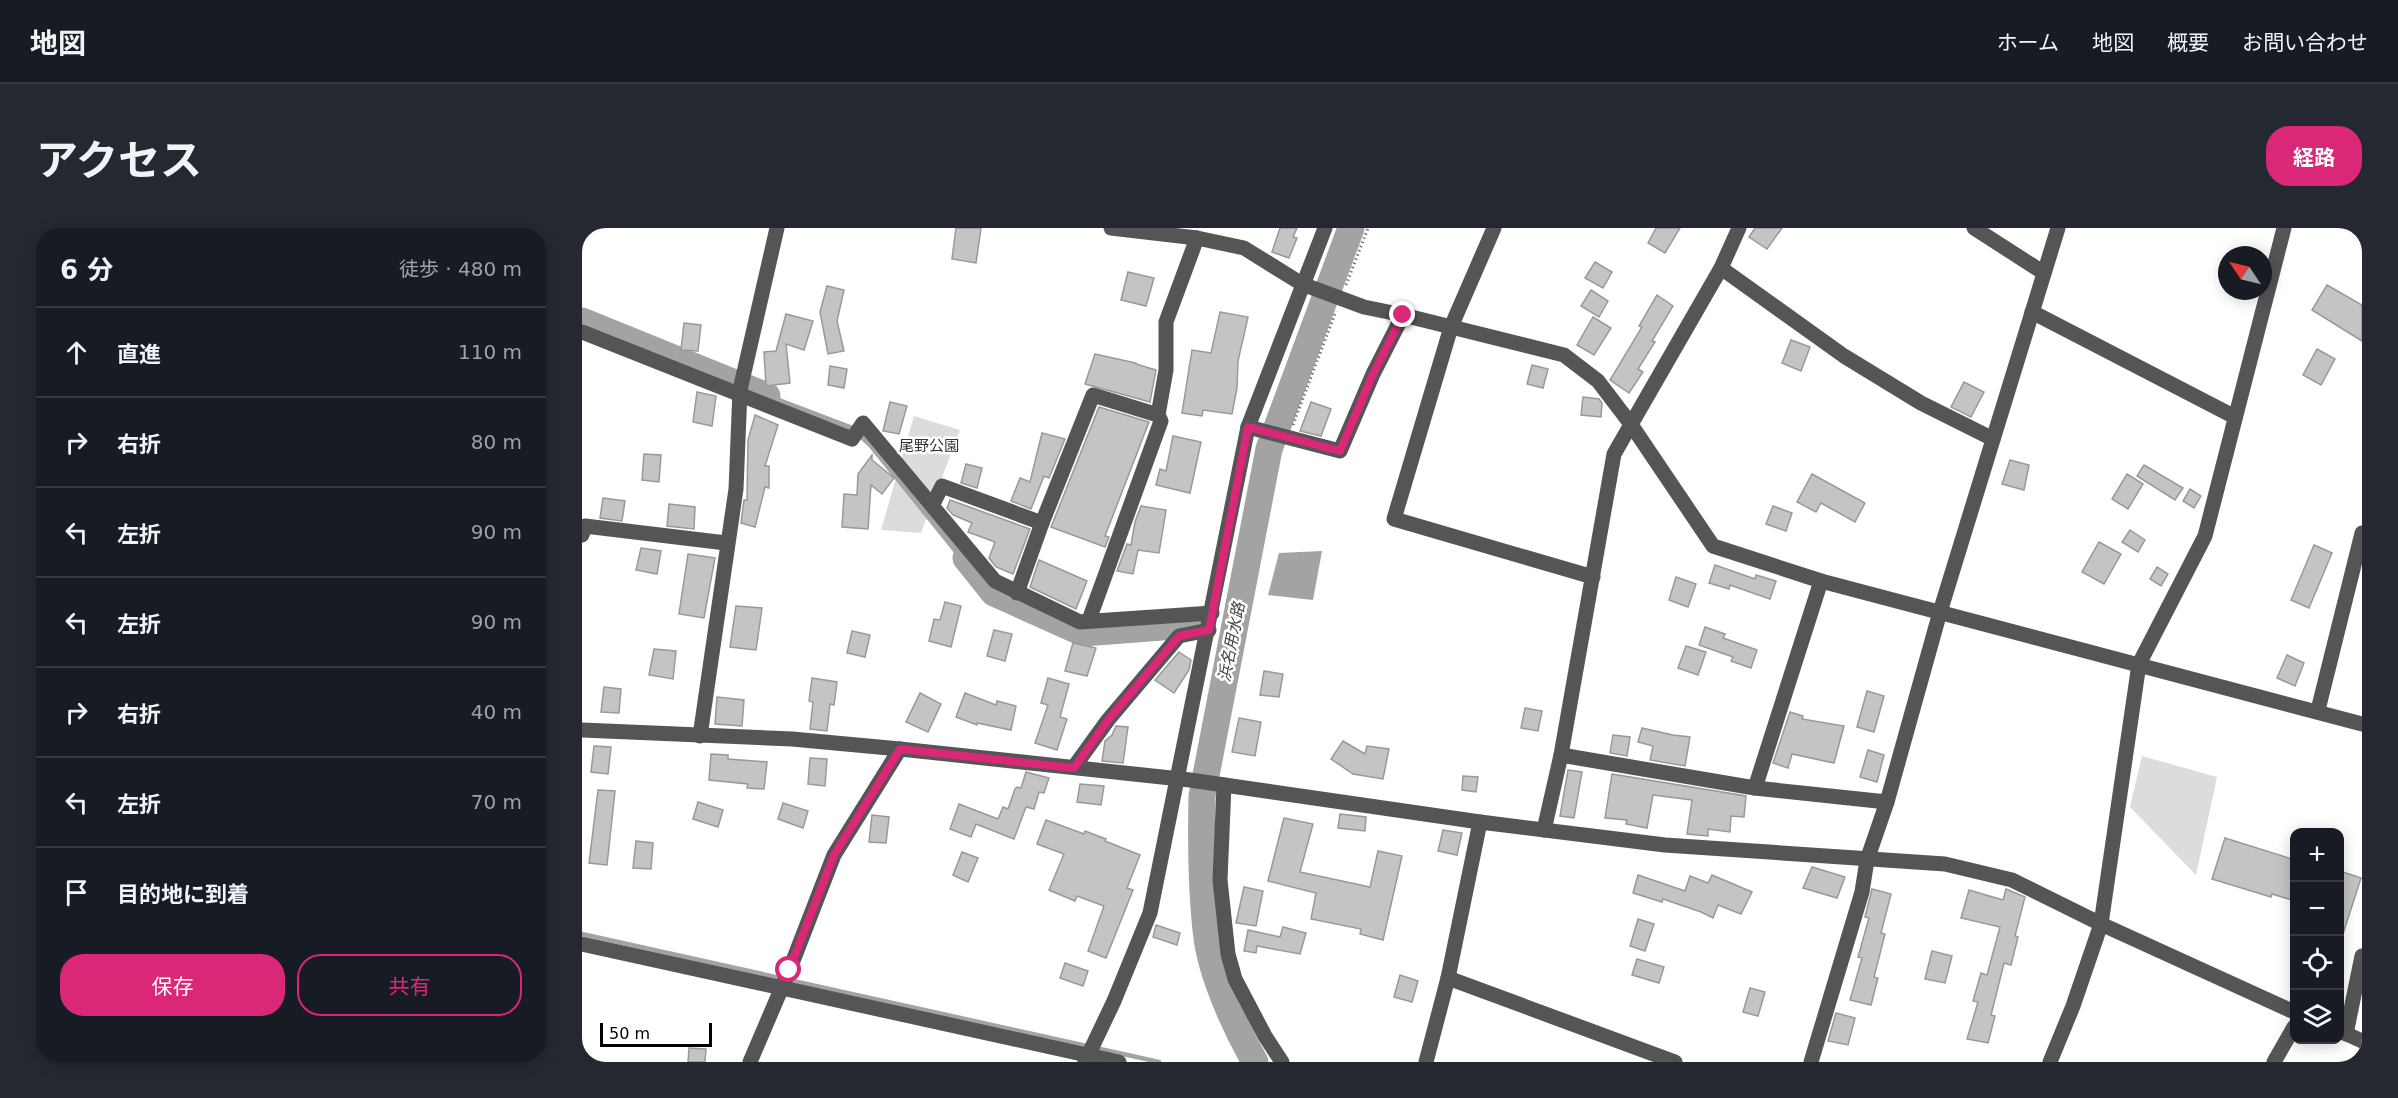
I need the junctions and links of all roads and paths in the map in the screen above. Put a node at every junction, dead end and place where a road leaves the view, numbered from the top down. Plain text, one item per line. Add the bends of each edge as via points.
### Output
1 (777, 228) edge
2 (1112, 228) edge
3 (1325, 228) edge
4 (1368, 228) edge
5 (1494, 228) edge
6 (1739, 228) edge
7 (1974, 228) edge
8 (2058, 228) edge
9 (2284, 228) edge
10 (1197, 238) junction
11 (1720, 268) junction
12 (2044, 273) junction
13 (1307, 286) junction
14 (1340, 299) junction
15 (2032, 312) junction
16 (1403, 315) junction
17 (1451, 327) junction
18 (582, 332) edge
19 (741, 388) junction
20 (1158, 414) junction
21 (2235, 417) junction
22 (1630, 423) junction
23 (1256, 429) junction
24 (1288, 438) junction
25 (1993, 439) junction
26 (933, 504) junction
27 (1042, 523) junction
28 (2362, 533) edge
29 (582, 535) edge
30 (726, 543) junction
31 (1593, 577) junction
32 (1821, 581) junction
33 (1017, 593) junction
34 (1940, 612) junction
35 (1212, 613) junction
36 (1089, 620) junction
37 (1209, 630) junction
38 (2139, 664) junction
39 (2318, 710) junction
40 (2362, 723) edge
41 (582, 730) edge
42 (700, 736) junction
43 (900, 749) junction
44 (1561, 755) junction
45 (1074, 768) junction
46 (1183, 779) junction
47 (1224, 785) junction
48 (1755, 788) junction
49 (1887, 802) junction
50 (1480, 822) junction
51 (1544, 830) junction
52 (1867, 860) junction
53 (2101, 924) junction
54 (582, 944) edge
55 (2362, 956) edge
56 (1448, 978) junction
57 (782, 986) junction
58 (2290, 1010) edge
59 (2344, 1029) edge
60 (2344, 1033) edge
61 (2290, 1035) edge
62 (2362, 1041) edge
63 (1090, 1052) edge
64 (750, 1062) edge
65 (1119, 1062) edge
66 (1282, 1062) edge
67 (1426, 1062) edge
68 (1675, 1062) edge
69 (1811, 1062) edge
70 (2050, 1062) edge
71 (2274, 1062) edge

1 - 19 street
2 - 10 street
3 - 13 street
4 - 14 path
5 - 17 street
6 - 11 street
7 - 12 street
8 - 12 street
9 - 21 street
10 - 13 street via 1244,248
10 - 20 street via 1166,322 1166,369
11 - 22 street
11 - 25 street via 1844,356 1921,403
12 - 15 street
13 - 14 street
13 - 23 street
14 - 16 street
14 - 24 path
15 - 21 street
15 - 25 street
16 - 17 street
16 - 24 street via 1340,451
17 - 22 street via 1564,355 1598,381
17 - 31 street via 1394,519
18 - 19 street
19 - 26 street via 852,439 863,423
19 - 30 street via 736,489
20 - 27 street via 1093,395
20 - 36 street via 1161,421
21 - 38 street via 2205,536
22 - 31 street via 1614,454
22 - 32 street via 1713,546
23 - 24 street
23 - 35 street
25 - 34 street
26 - 27 street via 942,486
26 - 33 street via 995,581
27 - 33 street
28 - 39 street
29 - 30 street via 585,526
30 - 42 street
31 - 44 street
32 - 34 street
32 - 48 street
33 - 36 street via 1080,622
34 - 38 street
34 - 49 street
35 - 36 street
35 - 37 street
37 - 45 street via 1179,636 1108,720
37 - 46 street
38 - 39 street
38 - 53 street
39 - 40 street
41 - 42 street
42 - 43 street
43 - 45 street
43 - 57 street via 834,855
44 - 48 street
44 - 51 street
45 - 46 street
46 - 47 street
46 - 63 street via 1150,913
47 - 50 street
47 - 66 street via 1220,880 1228,954 1235,979
48 - 49 street
49 - 52 street
50 - 51 street
50 - 56 street
51 - 52 street via 1665,845
52 - 53 street via 1945,864 2012,880
52 - 69 street via 1862,892
53 - 58 street
53 - 70 street
54 - 57 street
55 - 59 street
56 - 67 street
56 - 68 street
57 - 63 street
57 - 64 street
60 - 62 street
61 - 71 street
63 - 65 street

